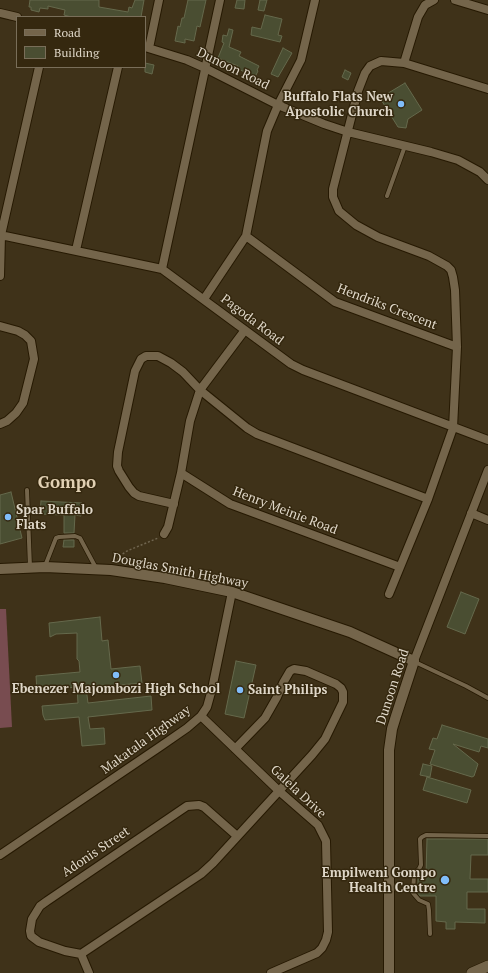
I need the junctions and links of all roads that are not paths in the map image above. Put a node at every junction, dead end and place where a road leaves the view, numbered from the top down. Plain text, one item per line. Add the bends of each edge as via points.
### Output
1 (159, 0) edge
2 (220, 0) edge
3 (315, 0) edge
4 (434, 0) edge
5 (455, 0) edge
6 (488, 10) edge
7 (0, 14) edge
8 (16, 17) edge
9 (147, 47) edge
10 (404, 63) junction
11 (39, 68) edge
12 (118, 68) edge
13 (204, 68) junction
14 (488, 89) edge
15 (278, 105) junction
16 (348, 132) junction
17 (404, 146) junction
18 (488, 180) edge
19 (387, 196) dead end
20 (1, 235) edge
21 (246, 236) junction
22 (76, 250) junction
23 (162, 269) junction
24 (0, 276) edge
25 (204, 299) junction
26 (0, 326) edge
27 (245, 330) junction
28 (457, 347) junction
29 (200, 390) junction
30 (0, 424) edge
31 (453, 428) junction
32 (488, 440) edge
33 (488, 470) edge
34 (181, 472) junction
35 (27, 490) dead end
36 (428, 500) junction
37 (174, 504) junction
38 (470, 514) junction
39 (488, 520) edge
40 (164, 534) road end
41 (30, 567) junction
42 (45, 567) junction
43 (400, 567) junction
44 (96, 568) junction
45 (0, 569) edge
46 (232, 592) junction
47 (389, 594) dead end
48 (414, 661) junction
49 (488, 698) edge
50 (201, 716) junction
51 (235, 749) junction
52 (279, 791) junction
53 (237, 836) junction
54 (488, 836) edge
55 (0, 855) edge
56 (389, 874) junction
57 (414, 874) junction
58 (430, 934) dead end
59 (81, 954) junction
60 (488, 966) edge
61 (89, 973) edge
62 (271, 973) edge
63 (389, 973) edge
64 (472, 973) edge

1 - 9 street
2 - 13 street
3 - 15 street via 302,60
4 - 10 street via 425,5 418,17
5 - 6 street
7 - 8 street
9 - 13 street, Dunoon Road
10 - 14 street
10 - 16 street via 381,61 370,66 360,86
11 - 20 street
12 - 22 street
13 - 15 street, Dunoon Road
13 - 23 street
15 - 16 street, Dunoon Road
15 - 21 street via 267,131
16 - 17 street, Dunoon Road
16 - 28 street via 333,189 335,204 339,211 362,228 385,240 441,261 451,270 455,290
17 - 18 street, Dunoon Road via 458,160 480,172
17 - 19 lane
20 - 22 street, Pagoda Road
20 - 24 street
21 - 25 street
21 - 28 street, Hendriks Crescent via 335,302
22 - 23 street, Pagoda Road
23 - 25 street, Pagoda Road
25 - 27 street, Pagoda Road
26 - 30 street via 25,335 31,341 34,359 23,403 8,421
27 - 29 street
27 - 31 street, Pagoda Road via 303,370
28 - 31 street
29 - 34 street via 190,421
29 - 36 street via 257,434
29 - 37 street via 183,372 164,358 146,356 137,364 117,466 134,493
31 - 32 street, Pagoda Road
31 - 36 street
33 - 38 street, Dunoon Road
34 - 37 street
34 - 43 street, Henry Meinie Road via 230,504
35 - 41 lane
36 - 43 street
37 - 40 street
38 - 39 street
38 - 48 street, Dunoon Road
41 - 42 street, Douglas Smith Highway
41 - 45 street, Douglas Smith Highway
42 - 44 street, Douglas Smith Highway
42 - 44 lane via 56,538 75,536 80,538
43 - 47 street
44 - 46 street, Douglas Smith Highway via 165,578
46 - 48 street, Douglas Smith Highway via 350,632
46 - 50 street, Makatala Highway via 212,689 207,707
48 - 49 lane
48 - 56 street, Dunoon Road via 390,740
50 - 51 street, Galela Drive
50 - 55 street, Makatala Highway
51 - 52 street, Galela Drive
51 - 52 street via 265,718 290,671 306,671 341,688 343,702 325,739
52 - 53 street
52 - 62 street, Galela Drive via 318,825 326,841 328,932 322,948 317,953
53 - 59 street via 201,874
53 - 59 street, Adonis Street via 204,807 187,806 47,900 32,919 31,936 39,942 65,952
54 - 57 lane via 422,837 420,869
56 - 57 lane
56 - 63 street, Dunoon Road
57 - 58 lane via 414,893 419,900 428,904
59 - 61 street
60 - 64 main road

